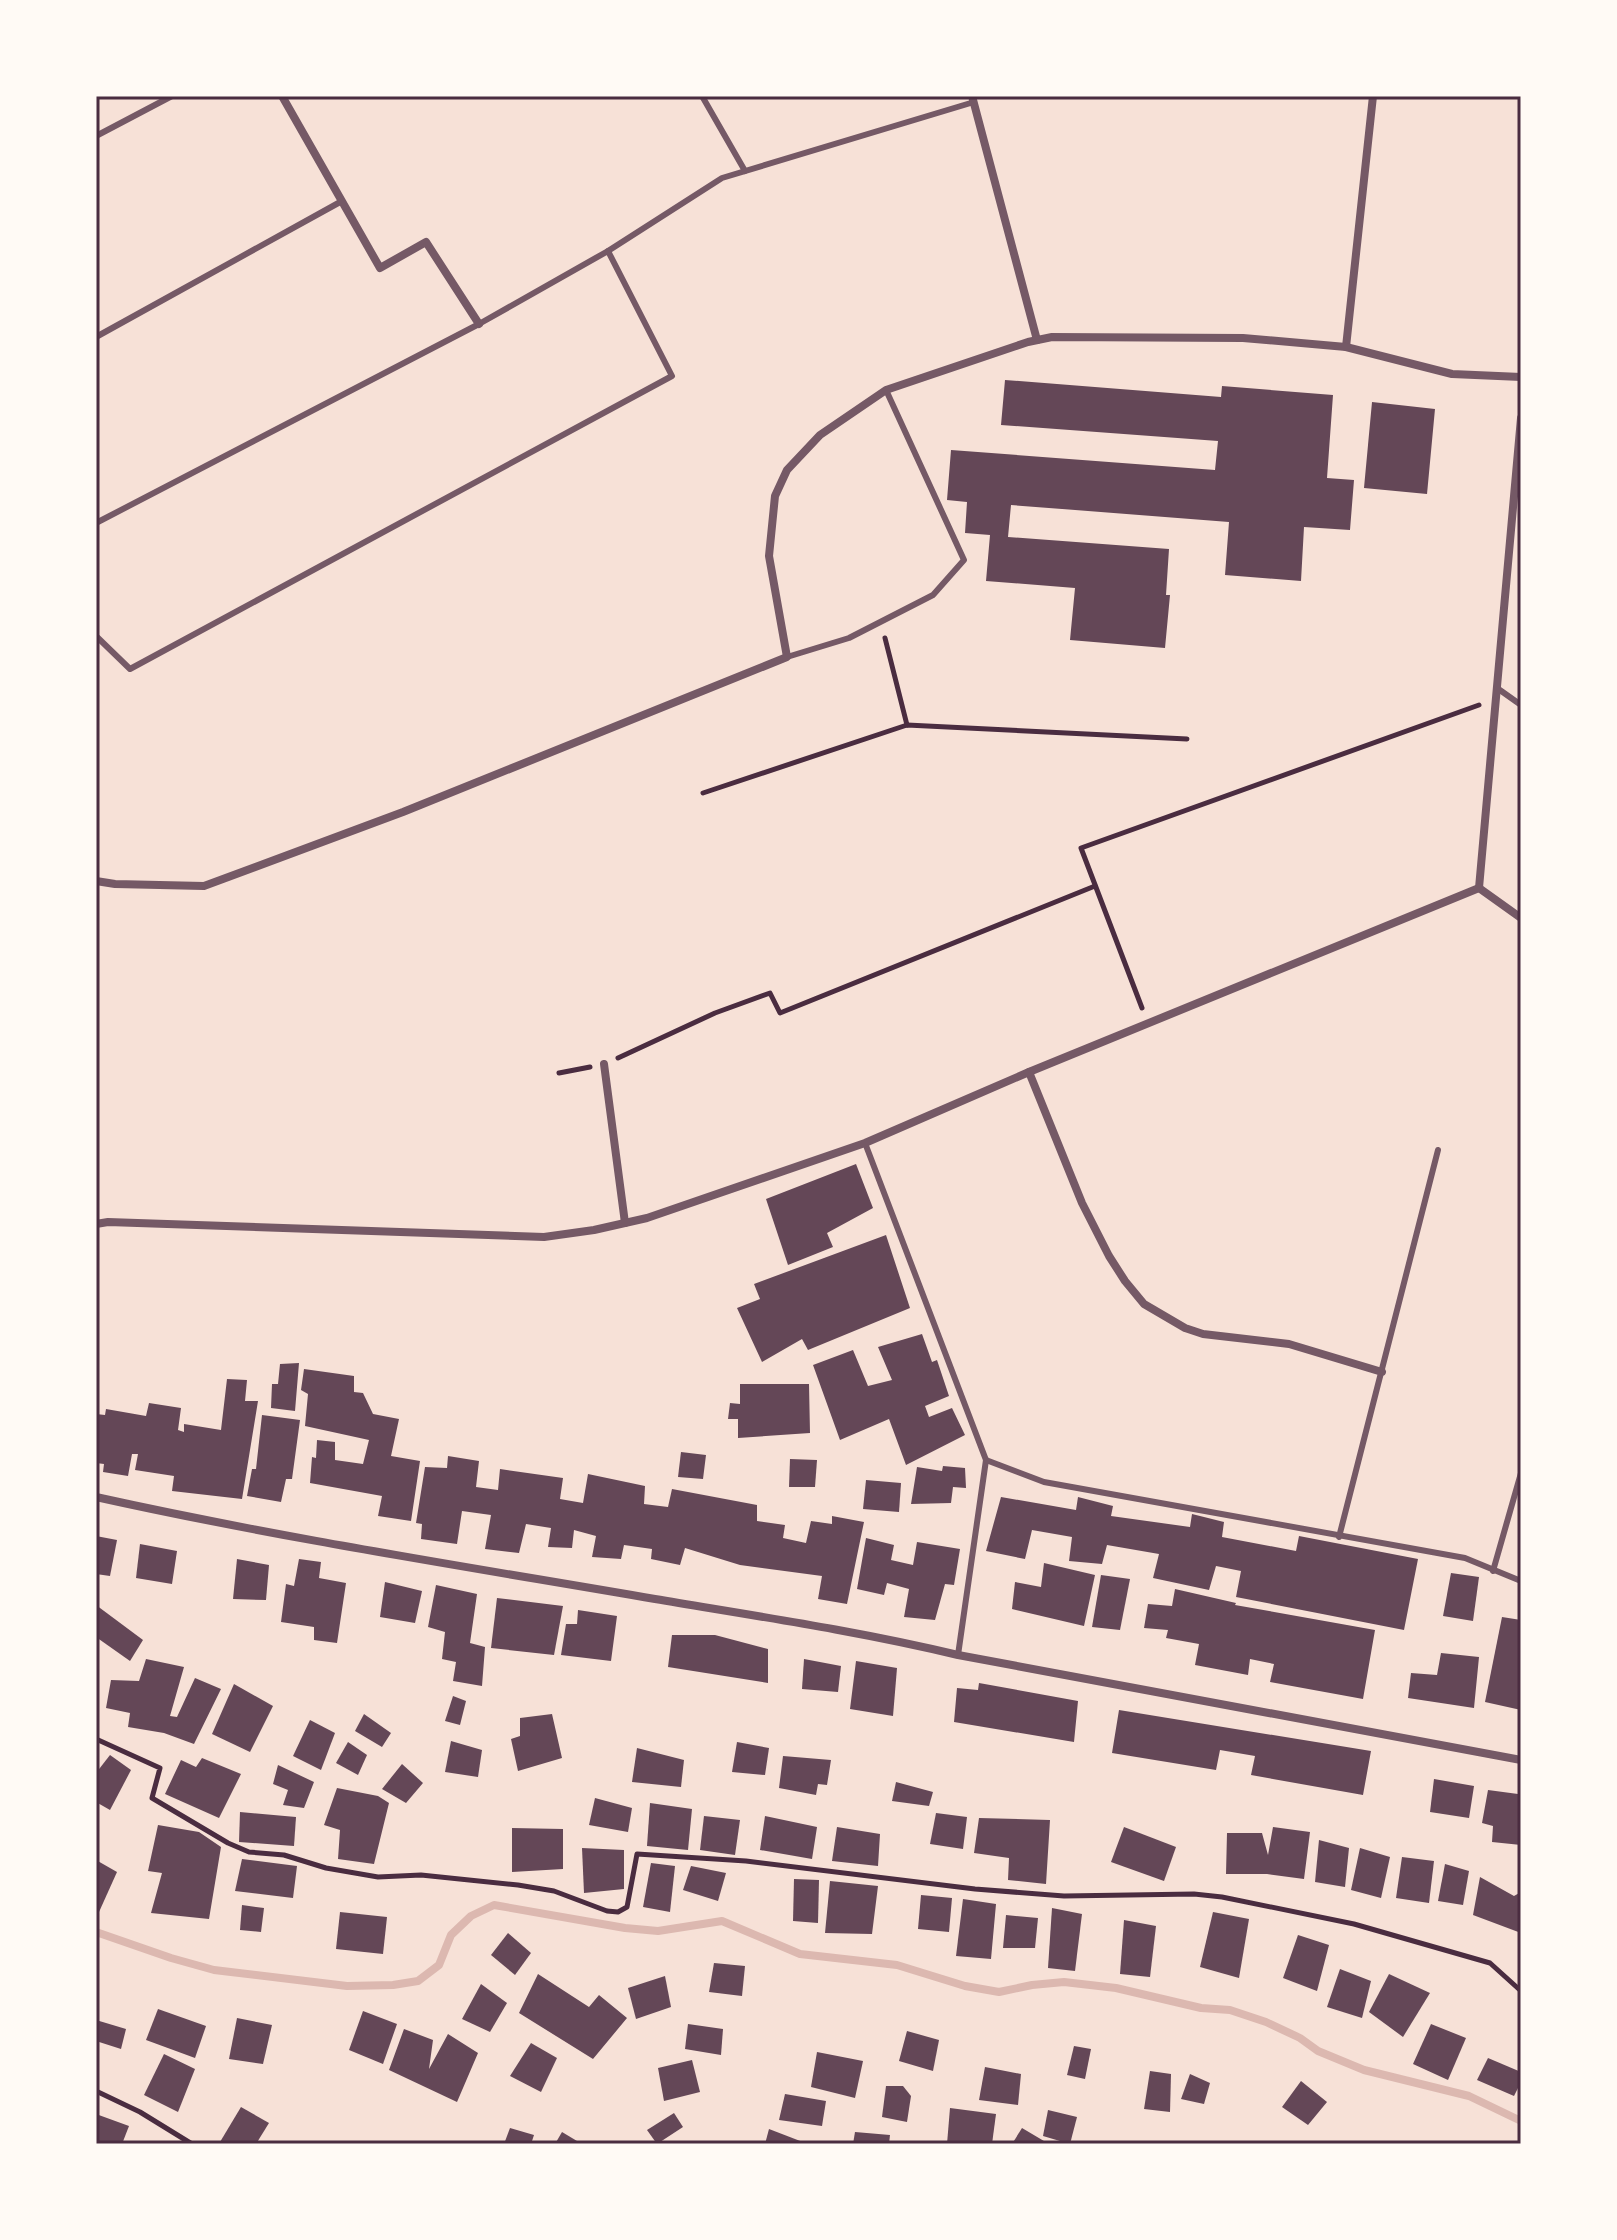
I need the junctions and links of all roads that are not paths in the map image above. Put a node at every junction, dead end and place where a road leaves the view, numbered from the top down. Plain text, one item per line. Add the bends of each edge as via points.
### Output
1 (172, 96) edge
2 (282, 96) edge
3 (702, 96) edge
4 (1373, 96) edge
5 (973, 99) edge
6 (96, 136) edge
7 (745, 171) junction
8 (342, 201) junction
9 (608, 251) junction
10 (479, 324) junction
11 (96, 337) edge
12 (1037, 340) junction
13 (1346, 347) junction
14 (1521, 377) edge
15 (886, 390) junction
16 (1521, 418) edge
17 (96, 523) edge
18 (96, 636) edge
19 (787, 657) junction
20 (1497, 688) junction
21 (1521, 705) edge
22 (96, 881) edge
23 (1479, 888) junction
24 (1521, 918) edge
25 (604, 1064) road end
26 (1029, 1072) junction
27 (865, 1143) junction
28 (1438, 1150) dead end
29 (625, 1223) junction
30 (96, 1224) edge
31 (1382, 1372) junction
32 (986, 1460) junction
33 (1521, 1473) edge
34 (96, 1497) edge
35 (1339, 1537) junction
36 (1493, 1571) junction
37 (1521, 1581) edge
38 (958, 1655) junction
39 (1521, 1760) edge

1 - 6 lane
2 - 8 street
3 - 7 lane
4 - 13 street
5 - 7 lane
5 - 12 street
7 - 9 lane via 722,178
8 - 10 street via 380,268 426,242
8 - 11 lane
9 - 10 lane
9 - 18 lane via 672,376 130,669
10 - 17 lane
12 - 13 street via 1243,338
12 - 15 street
13 - 14 street via 1452,374
15 - 19 street via 820,435 787,470 775,496 769,556
15 - 19 lane via 964,560 933,595 849,638
16 - 20 street
19 - 22 street via 204,886
20 - 21 lane
20 - 23 street
23 - 24 street
23 - 26 street
25 - 29 street
26 - 27 street
26 - 31 street via 1082,1203 1117,1268 1144,1304 1203,1334 1289,1344
27 - 29 street
27 - 32 lane
28 - 31 lane
29 - 30 street via 544,1237
31 - 35 lane
32 - 35 lane via 1044,1482
32 - 38 lane
33 - 36 lane
34 - 38 street via 506,1574 884,1637
35 - 36 lane via 1465,1558
36 - 37 lane
38 - 39 street

